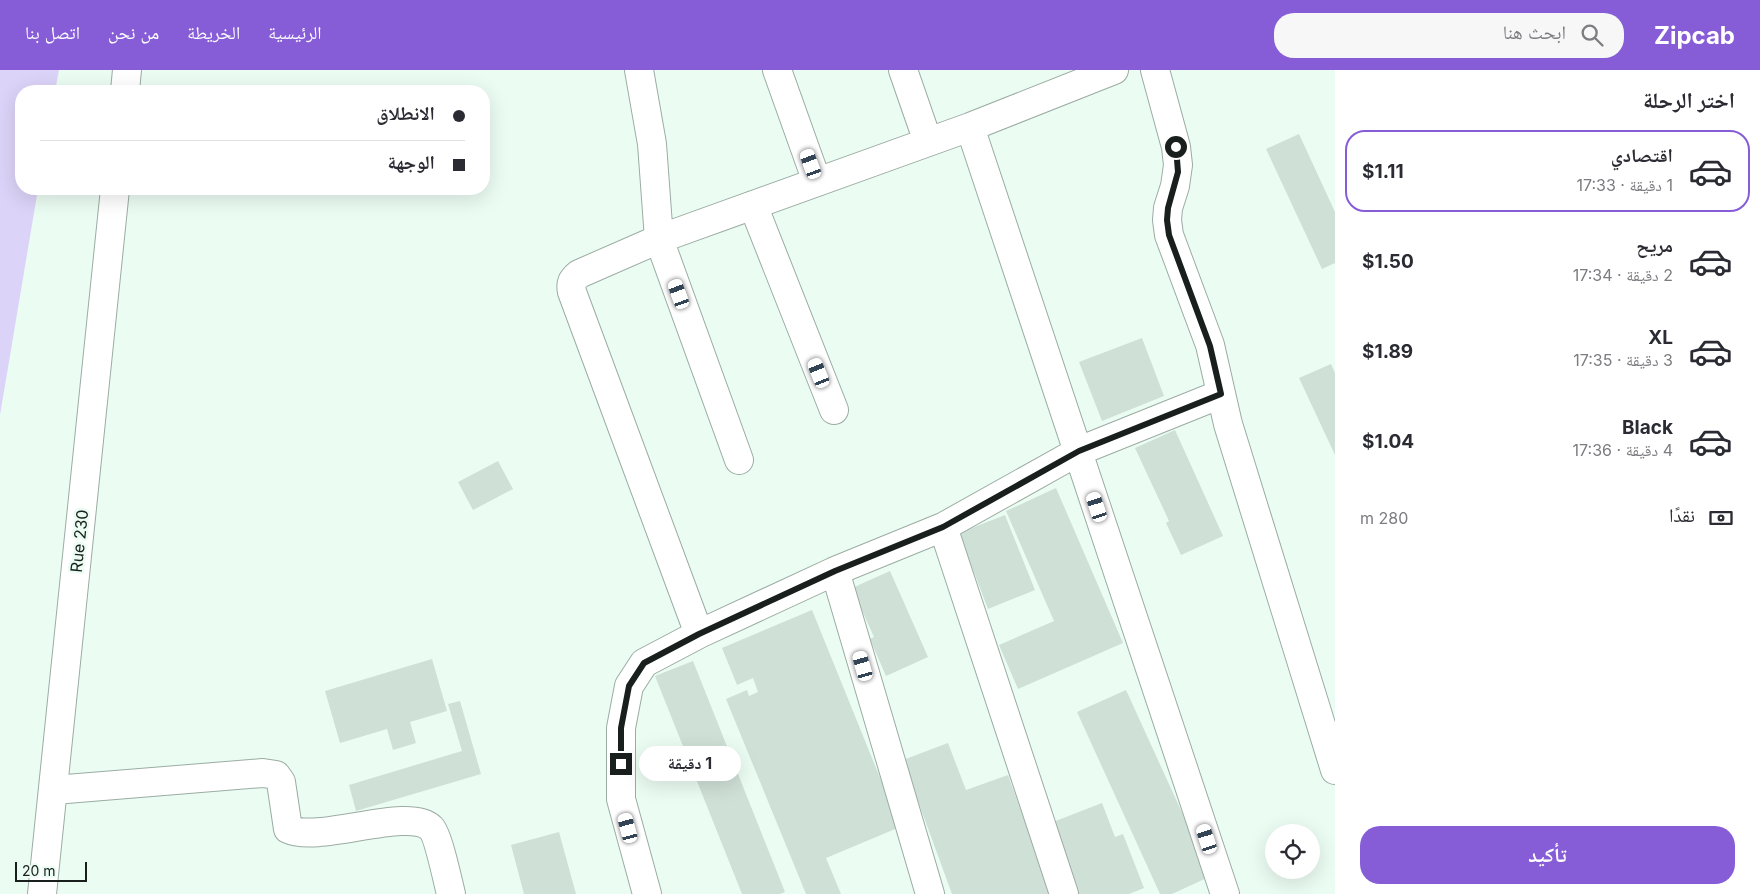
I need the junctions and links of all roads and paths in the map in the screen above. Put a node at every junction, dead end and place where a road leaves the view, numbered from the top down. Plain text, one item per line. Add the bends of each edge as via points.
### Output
1 (127, 70) edge
2 (639, 70) edge
3 (778, 70) edge
4 (903, 70) edge
5 (1114, 70) edge
6 (1155, 70) edge
7 (126, 85) edge
8 (970, 127) junction
9 (928, 142) junction
10 (817, 182) junction
11 (114, 195) edge
12 (753, 206) junction
13 (659, 239) junction
14 (1221, 394) junction
15 (834, 410) dead end
16 (1079, 451) junction
17 (739, 460) dead end
18 (943, 527) junction
19 (835, 571) junction
20 (699, 634) junction
21 (1335, 770) edge
22 (54, 790) junction
23 (42, 894) edge
24 (451, 894) edge
25 (647, 894) edge
26 (930, 894) edge
27 (1064, 894) edge
28 (1226, 894) edge

1 - 7 street
2 - 13 street via 652,144
3 - 10 street
4 - 9 street
5 - 8 street
6 - 14 street via 1178,165 1168,208 1169,235 1210,346
8 - 9 street
8 - 16 street
9 - 10 street
10 - 12 street
11 - 22 street, Rue 230
12 - 13 street
12 - 15 street
13 - 17 street
13 - 20 street via 579,274 571,286
14 - 16 street
14 - 21 street
16 - 18 street
16 - 28 street
18 - 19 street
18 - 27 street
19 - 20 street
19 - 26 street
20 - 25 street via 644,663 629,686 621,728 621,799
22 - 23 street, Rue 230
22 - 24 street via 273,774 280,778 288,829 294,832 391,822 423,823 435,836

